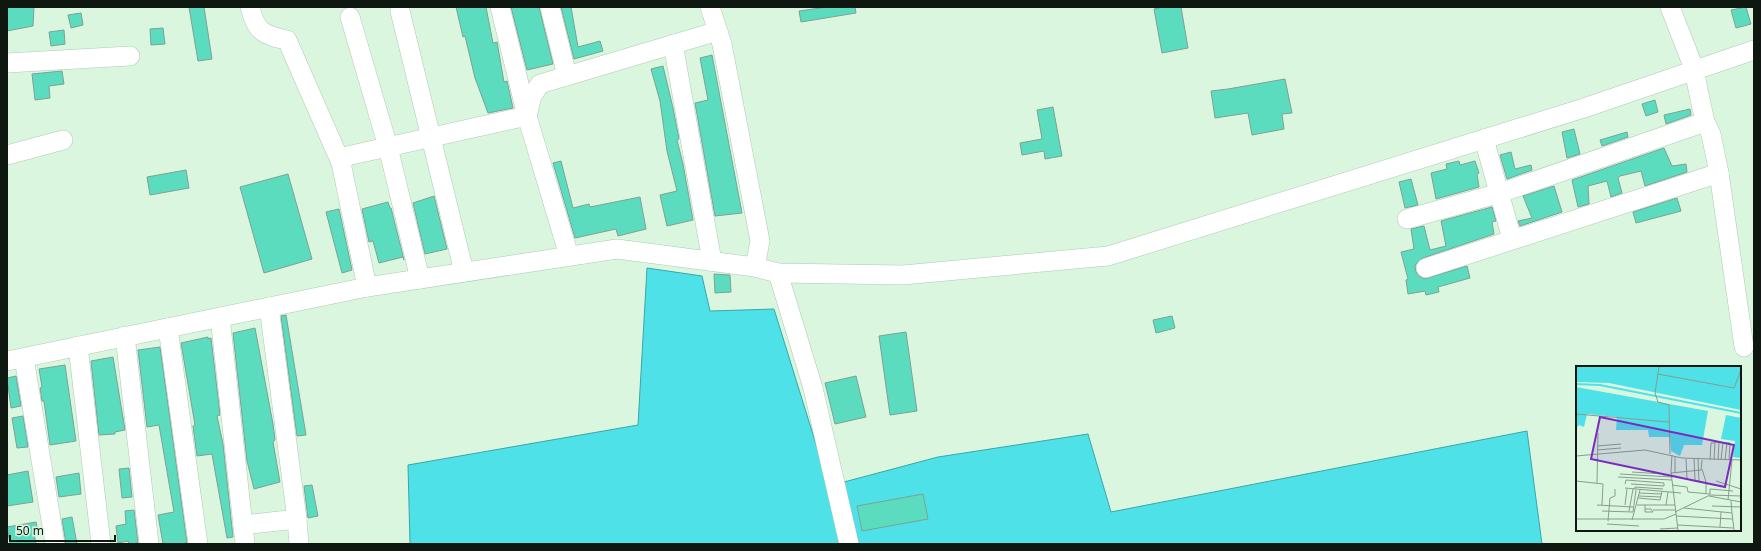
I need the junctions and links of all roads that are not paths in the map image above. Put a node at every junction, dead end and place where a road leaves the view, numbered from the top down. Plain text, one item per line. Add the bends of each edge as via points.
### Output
1 (250, 7) edge
2 (500, 7) edge
3 (550, 7) edge
4 (710, 7) edge
5 (1670, 7) edge
6 (400, 10) dead end
7 (350, 16) dead end
8 (718, 31) junction
9 (673, 44) junction
10 (1754, 50) edge
11 (130, 56) dead end
12 (7, 63) edge
13 (1694, 70) junction
14 (567, 76) junction
15 (527, 116) junction
16 (1705, 122) junction
17 (432, 137) junction
18 (1484, 139) junction
19 (63, 140) dead end
20 (388, 147) junction
21 (7, 155) edge
22 (342, 163) junction
23 (1719, 173) junction
24 (1500, 193) junction
25 (1407, 219) dead end
26 (1512, 239) junction
27 (569, 256) junction
28 (712, 261) junction
29 (755, 267) junction
30 (1426, 268) dead end
31 (464, 272) junction
32 (778, 273) junction
33 (420, 279) junction
34 (367, 287) junction
35 (269, 307) junction
36 (220, 317) junction
37 (168, 328) junction
38 (125, 336) junction
39 (78, 346) junction
40 (1744, 347) dead end
41 (16, 360) edge
42 (297, 519) junction
43 (243, 525) junction
44 (55, 544) edge
45 (101, 544) edge
46 (149, 544) edge
47 (198, 544) edge
48 (245, 544) edge
49 (299, 544) edge
50 (849, 544) edge

1 - 22 street via 259,31 268,36 287,40
2 - 15 street
3 - 14 street
4 - 8 street
5 - 13 street
6 - 17 street
7 - 20 street
8 - 9 street
8 - 29 street via 760,241
9 - 14 street
9 - 28 street
10 - 13 street
11 - 12 street
13 - 16 street
13 - 18 street
14 - 15 street via 540,84 532,96
15 - 17 street
15 - 27 street
16 - 23 street via 1711,134
16 - 24 street
17 - 20 street
17 - 31 street
18 - 24 street
18 - 32 street via 1108,256 902,275
19 - 21 street
20 - 22 street via 347,156
20 - 33 street
22 - 34 street
23 - 26 street
23 - 40 street
24 - 25 street
24 - 26 street
26 - 30 street
27 - 28 street via 617,249
27 - 31 street
28 - 29 street
29 - 32 street
31 - 33 street
32 - 50 street via 813,388
33 - 34 street
34 - 35 street
35 - 36 street
35 - 42 street
36 - 37 street
36 - 43 street
37 - 38 street
37 - 47 street
38 - 39 street
38 - 46 street
39 - 41 street
39 - 45 street
41 - 44 street
42 - 43 street
42 - 49 street
43 - 48 street

